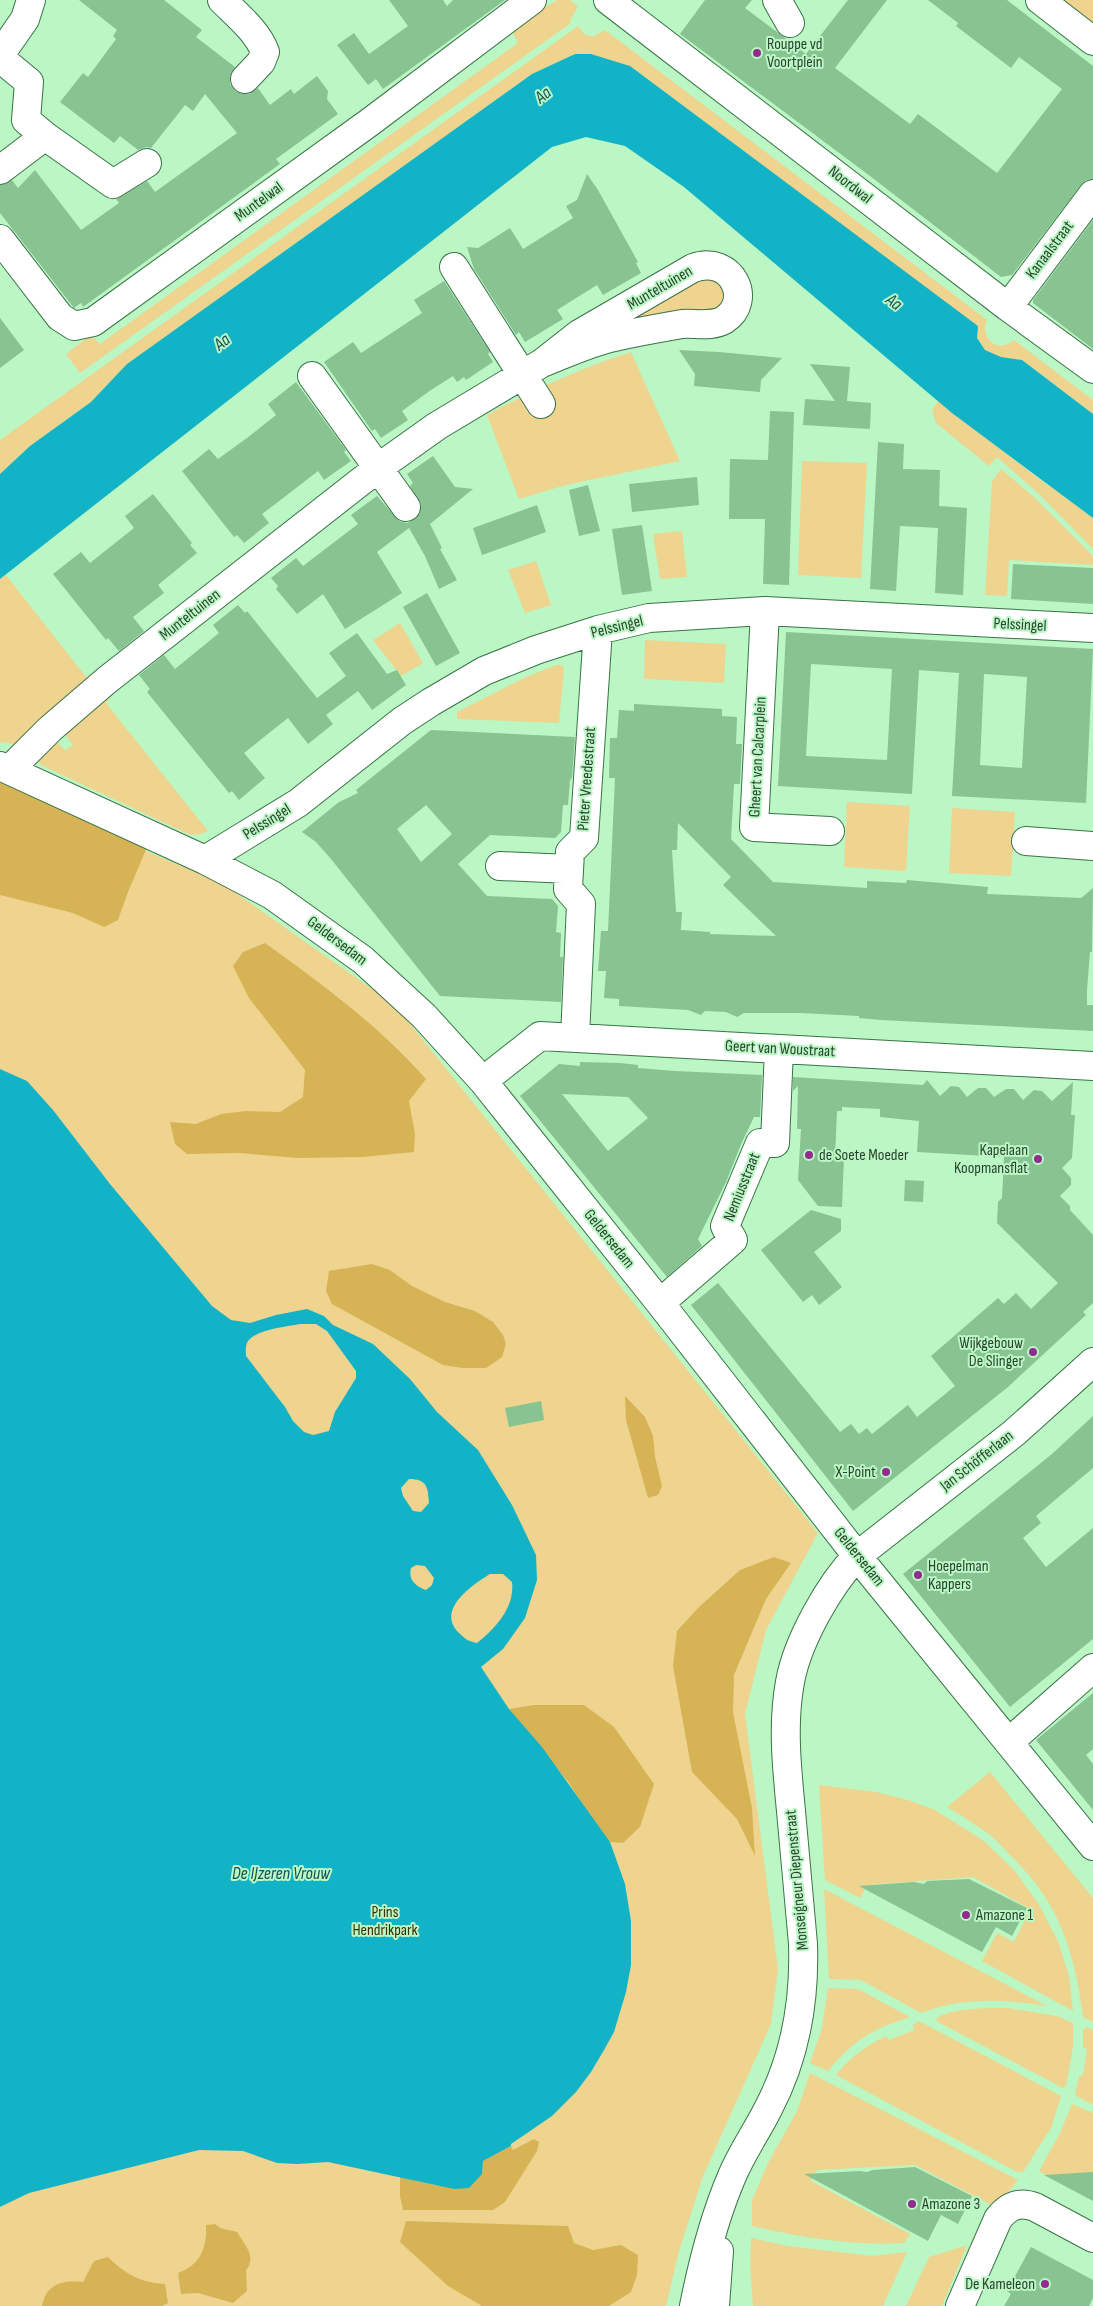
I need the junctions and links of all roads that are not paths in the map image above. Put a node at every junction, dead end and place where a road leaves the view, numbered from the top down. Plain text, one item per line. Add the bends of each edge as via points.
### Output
1 (32, 0) edge
2 (222, 0) edge
3 (532, 0) edge
4 (608, 0) edge
5 (1040, 0) edge
6 (1093, 41) edge
7 (0, 56) edge
8 (245, 78) dead end
9 (45, 136) junction
10 (147, 163) dead end
11 (0, 170) edge
12 (1093, 194) edge
13 (0, 238) edge
14 (454, 267) dead end
15 (1008, 307) junction
16 (532, 369) junction
17 (1093, 369) edge
18 (312, 376) dead end
19 (541, 404) dead end
20 (378, 468) junction
21 (406, 507) dead end
22 (765, 611) junction
23 (1093, 628) edge
24 (598, 630) junction
25 (4, 768) edge
26 (830, 831) dead end
27 (1026, 841) dead end
28 (1093, 846) edge
29 (205, 860) junction
30 (500, 866) dead end
31 (569, 869) junction
32 (575, 1038) junction
33 (780, 1049) junction
34 (1093, 1066) edge
35 (483, 1081) junction
36 (660, 1303) junction
37 (1093, 1362) edge
38 (857, 1556) junction
39 (1093, 1668) edge
40 (1009, 1742) junction
41 (1093, 1846) edge
42 (722, 2207) junction
43 (1093, 2238) edge
44 (694, 2306) edge
45 (715, 2306) edge
46 (960, 2306) edge

1 - 7 street via 25,19
2 - 8 street via 253,32 265,52 261,62
3 - 13 street, Muntelwal via 370,122 93,322 74,326 60,317
4 - 15 street, Noordwal
5 - 6 street
7 - 9 street via 29,82 26,120
9 - 10 street via 113,184
9 - 11 street
12 - 15 street, Kanaalstraat
14 - 16 street
15 - 17 street, Noordwal
16 - 16 street, Munteltuinen via 611,337 685,324 715,324 732,313 738,293 736,284 723,268 703,265 693,268 579,334
16 - 19 street
16 - 20 street, Munteltuinen via 437,426
18 - 20 street
20 - 21 street
20 - 25 street, Munteltuinen via 107,680
22 - 23 street, Pelssingel via 941,631
22 - 24 street, Pelssingel via 649,618
22 - 26 street, Gheert van Calcarplein via 754,827
24 - 29 street, Pelssingel via 484,671 431,702 298,803
24 - 31 street, Pieter Vreedestraat via 584,838 570,852
25 - 29 street, Geldersedam
27 - 28 street
29 - 35 street, Geldersedam via 272,896 363,960 424,1016
30 - 31 street
31 - 32 street, Pieter Vreedestraat via 568,889 581,904
32 - 33 street, Geert van Woustraat
32 - 35 street, Geert van Woustraat via 540,1036
33 - 34 street, Geert van Woustraat
33 - 36 street, Nemiusstraat via 775,1143 760,1143 725,1226 733,1240
35 - 36 street, Geldersedam
36 - 38 street, Geldersedam
37 - 38 street, Jan Schöfferlaan via 1014,1433
38 - 40 street, Geldersedam
38 - 42 street, Monseigneur Diepenstraat via 838,1578 808,1632 790,1681 786,1731 803,1944 802,1995 792,2051 783,2078 732,2176
39 - 40 street
40 - 41 street, Geldersedam
42 - 44 street, Monseigneur Diepenstraat via 704,2252
42 - 45 street, Monseigneur Diepenstraat
43 - 46 street via 1035,2207 1025,2203 1015,2205 998,2219

